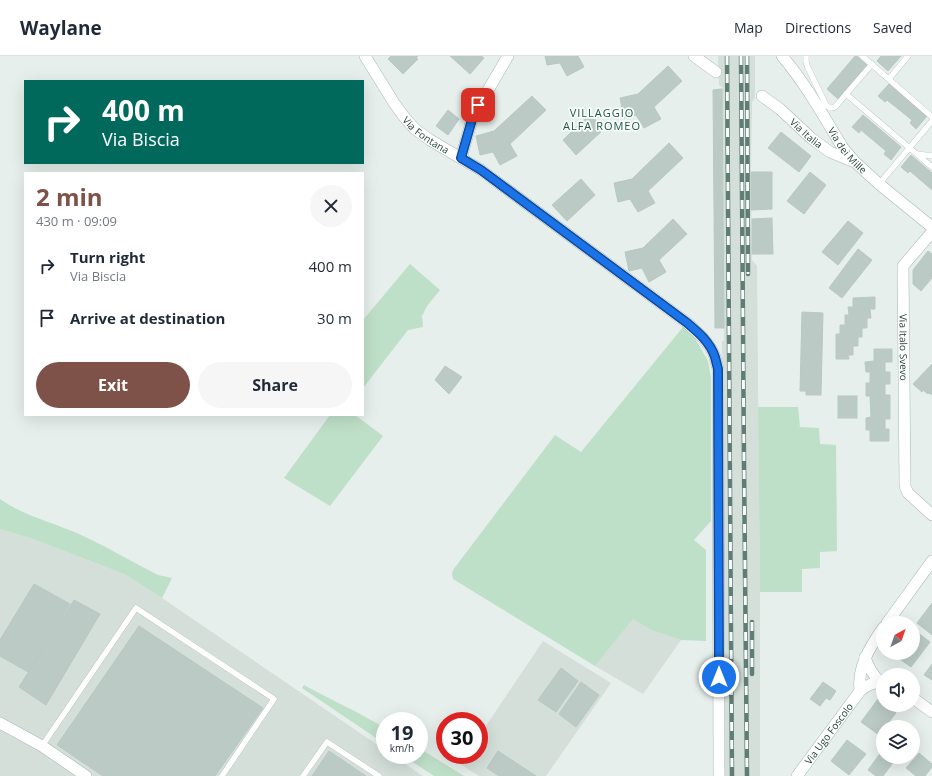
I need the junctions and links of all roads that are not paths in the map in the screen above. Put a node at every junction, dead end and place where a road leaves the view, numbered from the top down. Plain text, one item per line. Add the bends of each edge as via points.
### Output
1 (365, 56) edge
2 (508, 56) edge
3 (694, 56) edge
4 (782, 56) edge
5 (806, 56) edge
6 (862, 56) edge
7 (908, 56) edge
8 (872, 64) junction
9 (716, 72) dead end
10 (889, 79) junction
11 (846, 94) junction
12 (762, 96) dead end
13 (932, 117) edge
14 (932, 121) edge
15 (909, 148) junction
16 (917, 154) junction
17 (932, 156) edge
18 (461, 158) junction
19 (855, 162) junction
20 (932, 167) edge
21 (879, 184) junction
22 (932, 228) edge
23 (932, 232) edge
24 (932, 515) edge
25 (932, 561) edge
26 (892, 616) edge
27 (876, 638) edge
28 (865, 657) junction
29 (876, 676) edge
30 (876, 684) edge
31 (860, 691) junction
32 (920, 703) edge
33 (932, 712) edge
34 (0, 723) edge
35 (42, 746) junction
36 (86, 776) edge
37 (222, 776) edge
38 (303, 776) edge
39 (379, 776) edge
40 (719, 776) edge
41 (797, 776) edge

1 - 18 street, Via Fontana via 394,103 415,129
2 - 18 street via 473,116
3 - 9 street
4 - 19 street, Via dei Mille
5 - 11 lane via 808,68 829,108 835,107
6 - 8 lane
7 - 10 lane
8 - 10 lane
8 - 11 lane
10 - 13 lane
11 - 15 lane
12 - 19 street, Via Italia via 830,152
14 - 15 lane
15 - 16 lane
15 - 21 lane
16 - 17 lane
16 - 20 lane
18 - 40 street, Via Fontana via 481,170 686,322 709,344 715,356 718,369
19 - 21 street, Via dei Mille
21 - 22 street, Via dei Mille
23 - 24 street, Via Italo Svevo via 903,266 905,486 908,493
25 - 26 street
27 - 28 street
28 - 29 street, Via Ugo Foscolo
28 - 31 street
30 - 31 street, Via Ugo Foscolo
31 - 41 street, Via Ugo Foscolo
32 - 33 street
34 - 35 street
35 - 36 street
35 - 37 lane via 136,608 274,700
38 - 39 lane via 327,742

